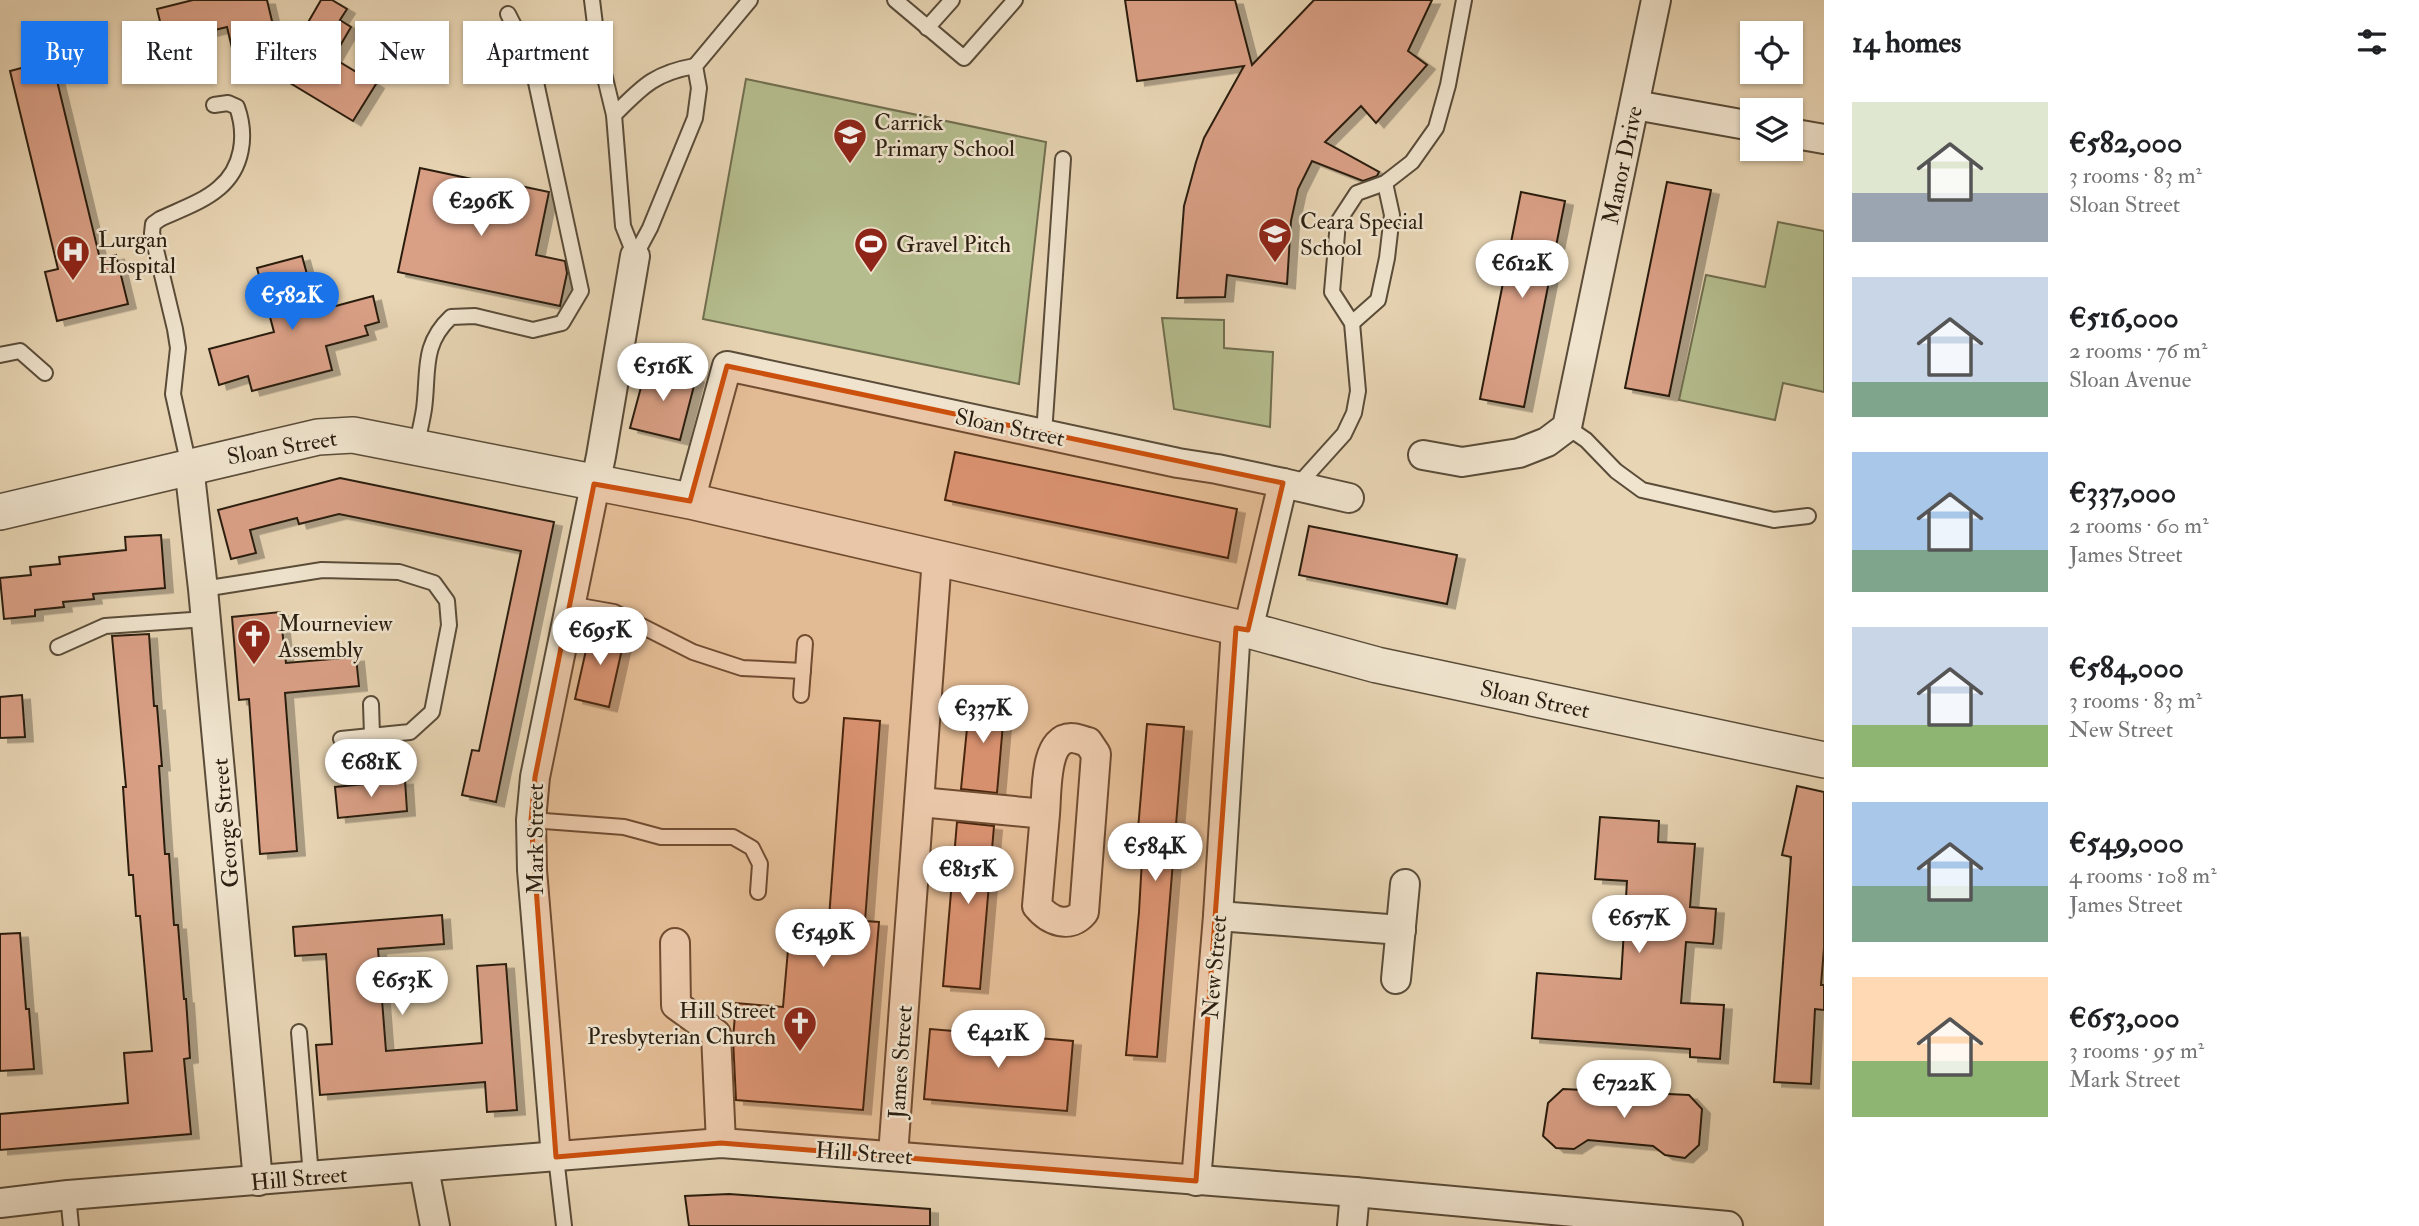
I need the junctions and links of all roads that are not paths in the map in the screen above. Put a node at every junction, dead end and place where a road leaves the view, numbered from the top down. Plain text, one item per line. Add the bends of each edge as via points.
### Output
1 (592, 0) edge
2 (750, 0) edge
3 (895, 0) edge
4 (952, 0) edge
5 (1015, 0) edge
6 (1464, 0) edge
7 (1656, 0) edge
8 (508, 14) dead end
9 (927, 28) junction
10 (695, 66) junction
11 (1634, 105) junction
12 (214, 106) dead end
13 (614, 115) junction
14 (1740, 124) edge
15 (1803, 135) edge
16 (1824, 139) edge
17 (1063, 159) dead end
18 (1385, 183) junction
19 (635, 256) junction
20 (1352, 323) junction
21 (0, 355) edge
22 (45, 373) dead end
23 (1567, 427) junction
24 (1044, 434) junction
25 (416, 447) junction
26 (1423, 456) dead end
27 (189, 466) junction
28 (594, 484) junction
29 (1290, 485) junction
30 (1349, 498) dead end
31 (690, 502) junction
32 (0, 512) edge
33 (1808, 516) dead end
34 (937, 558) junction
35 (203, 589) junction
36 (569, 604) junction
37 (206, 619) junction
38 (1242, 629) junction
39 (805, 643) dead end
40 (58, 647) dead end
41 (803, 671) junction
42 (802, 695) dead end
43 (371, 704) dead end
44 (372, 735) junction
45 (341, 739) dead end
46 (1824, 760) edge
47 (920, 802) junction
48 (1045, 814) junction
49 (531, 820) junction
50 (1405, 884) dead end
51 (758, 892) dead end
52 (1218, 916) junction
53 (1401, 930) junction
54 (675, 943) dead end
55 (1396, 979) dead end
56 (299, 1032) dead end
57 (722, 1143) junction
58 (893, 1154) junction
59 (556, 1157) junction
60 (424, 1168) junction
61 (311, 1176) junction
62 (258, 1181) junction
63 (1196, 1181) junction
64 (1355, 1192) junction
65 (68, 1195) junction
66 (0, 1203) edge
67 (1684, 1225) edge
68 (71, 1226) edge
69 (435, 1226) edge
70 (564, 1226) edge
71 (1352, 1226) edge
72 (1728, 1226) edge

1 - 13 lane via 598,50
2 - 10 lane
3 - 9 lane
4 - 9 lane
5 - 9 lane via 964,58
6 - 18 lane via 1436,128 1412,162
7 - 11 street, Manor Drive
8 - 25 lane via 531,59 581,291 562,323 533,330 475,316 451,317 444,323 426,361
10 - 13 lane via 669,70 640,89
10 - 19 lane via 699,89 695,118
11 - 14 street
11 - 23 street, Manor Drive
12 - 27 lane via 229,103 237,107 240,116 243,146 234,169 220,188 153,224 152,233 175,329 178,348 173,394
13 - 19 lane via 623,226
15 - 16 street
17 - 24 lane
18 - 20 lane via 1392,215 1378,300
18 - 20 lane via 1357,193 1338,222 1332,292
19 - 28 street, Mark Street
20 - 29 lane via 1357,391 1353,413 1343,434
21 - 22 lane via 20,351
23 - 26 street via 1547,442 1519,453 1462,462
23 - 33 lane via 1642,490 1774,520
24 - 29 street, Sloan Street
24 - 31 street, Sloan Street via 727,366
25 - 27 street, Sloan Street via 353,435 318,437
25 - 28 street, Sloan Street
27 - 32 street, Sloan Street
27 - 35 street, George Street
28 - 31 street, Sloan Street
28 - 36 street, Mark Street
29 - 30 street, Sloan Street
29 - 38 street
31 - 34 street, Sloan Street
34 - 38 street, Sloan Street
34 - 47 street, James Street
35 - 37 street, George Street
35 - 44 lane via 322,570 399,572 434,583 447,601 449,625 432,712 410,732
36 - 41 lane via 614,612 693,652 742,668
36 - 49 street, Mark Street via 535,777
37 - 40 lane via 105,626
37 - 62 street, George Street
38 - 46 street, Sloan Street via 1377,665
38 - 52 street, New Street
39 - 41 lane
41 - 42 lane
43 - 44 lane
44 - 45 lane
47 - 48 street
47 - 58 street, James Street
48 - 48 street via 1051,750 1058,741 1070,738 1088,742 1096,754 1084,912 1078,920 1052,920 1037,906
49 - 51 lane via 624,827 661,836 733,837 752,848 760,864
49 - 59 street, Mark Street
50 - 53 street
52 - 53 street
52 - 63 street, New Street
53 - 55 street
54 - 57 street via 676,1005 716,1034
56 - 61 lane
57 - 58 street, Hill Street
57 - 59 street, Hill Street
58 - 63 street, Hill Street
59 - 60 street, Hill Street
59 - 70 lane
60 - 61 street, Hill Street
60 - 69 street
61 - 62 street, Hill Street
62 - 65 street, Hill Street
63 - 64 street, Hill Street
64 - 67 street, Hill Street
64 - 71 street
65 - 66 street, Hill Street
65 - 68 lane
67 - 72 street, Hill Street

